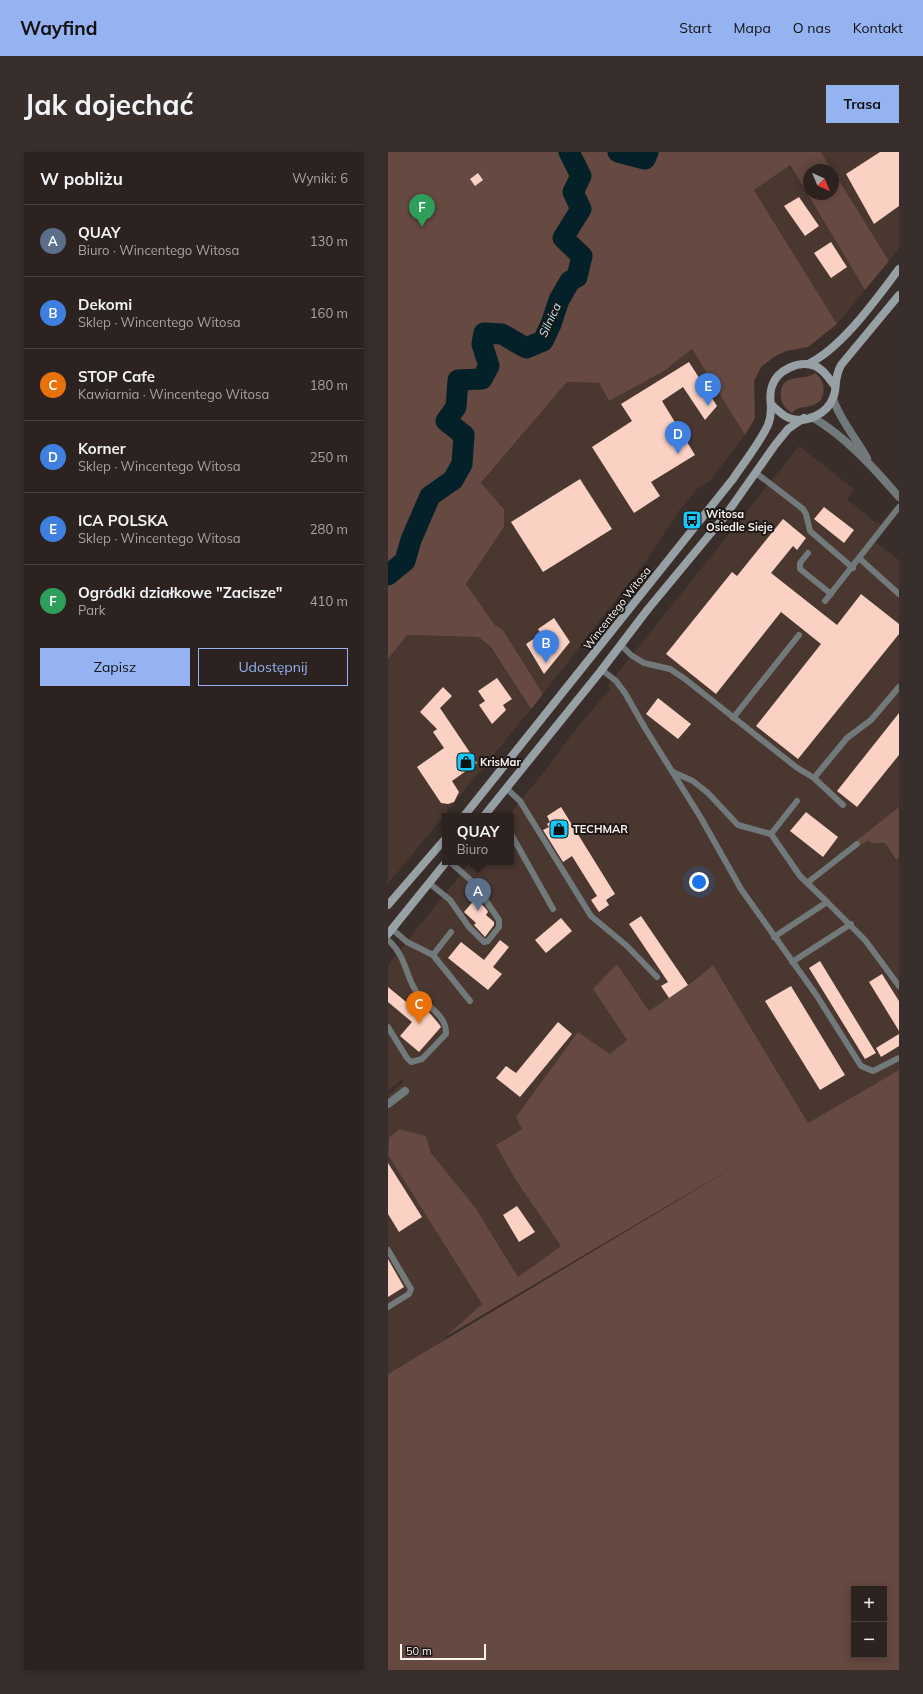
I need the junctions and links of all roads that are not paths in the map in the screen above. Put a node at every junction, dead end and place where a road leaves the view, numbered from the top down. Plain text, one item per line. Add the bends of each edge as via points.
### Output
1 (899, 269) edge
2 (899, 295) edge
3 (807, 364) junction
4 (834, 384) junction
5 (833, 399) junction
6 (772, 405) junction
7 (808, 418) junction
8 (869, 462) junction
9 (756, 473) junction
10 (899, 497) edge
11 (899, 507) edge
12 (808, 553) dead end
13 (860, 559) junction
14 (853, 568) junction
15 (831, 594) junction
16 (899, 594) edge
17 (825, 601) dead end
18 (799, 635) dead end
19 (621, 645) junction
20 (602, 670) junction
21 (899, 688) edge
22 (733, 718) junction
23 (673, 772) junction
24 (814, 778) junction
25 (506, 788) junction
26 (798, 801) dead end
27 (843, 805) dead end
28 (466, 813) edge
29 (488, 813) edge
30 (771, 834) junction
31 (514, 839) edge
32 (442, 842) edge
33 (856, 844) dead end
34 (444, 865) edge
35 (453, 865) edge
36 (429, 883) junction
37 (807, 883) junction
38 (827, 902) junction
39 (388, 905) edge
40 (553, 909) dead end
41 (850, 924) junction
42 (390, 931) edge
43 (451, 932) dead end
44 (774, 937) junction
45 (388, 940) edge
46 (432, 955) junction
47 (792, 962) junction
48 (657, 978) dead end
49 (899, 986) edge
50 (470, 1001) dead end
51 (388, 1027) edge
52 (899, 1058) edge
53 (406, 1091) dead end
54 (388, 1104) edge
55 (388, 1250) edge
56 (388, 1307) edge

1 - 3 main road via 843,336 817,360
2 - 4 main road via 841,365
3 - 4 main road via 818,367
3 - 6 main road via 787,368 780,373 772,386
4 - 5 main road
5 - 7 main road via 826,410
5 - 8 street via 837,411 856,437
6 - 7 main road via 788,418
6 - 28 main road, Wincentego Witosa via 772,413 765,430 729,484
7 - 8 street via 824,424
7 - 9 main road via 788,430
8 - 10 street
9 - 14 lane via 803,509 810,531
9 - 19 main road via 725,516
11 - 13 lane via 872,539
12 - 15 lane via 800,563 800,569
13 - 14 lane
13 - 16 lane
14 - 15 lane
15 - 17 lane
18 - 22 lane
19 - 20 main road
19 - 22 lane via 644,663 670,669
20 - 23 lane via 623,690
20 - 25 main road
21 - 24 lane via 871,720 847,738
22 - 24 lane via 796,768
23 - 30 lane via 692,781 708,793 738,825
23 - 44 lane via 741,890
24 - 27 lane
25 - 29 main road
25 - 48 lane via 520,801 592,916 627,946
26 - 30 lane
30 - 37 lane via 792,866
31 - 40 lane
32 - 39 main road
33 - 37 lane
34 - 36 main road
35 - 36 lane via 474,883 499,920 499,927 488,941 484,942 475,934 450,900
36 - 42 main road
37 - 38 lane
38 - 41 lane
38 - 44 lane
41 - 47 lane
41 - 49 lane
42 - 46 lane
43 - 46 lane
44 - 47 lane
45 - 51 lane via 399,950 418,993 444,1022 446,1034 422,1059 411,1062
46 - 50 lane
47 - 52 lane via 817,996 861,1066 873,1071
53 - 54 street
55 - 56 lane via 411,1289 408,1294

